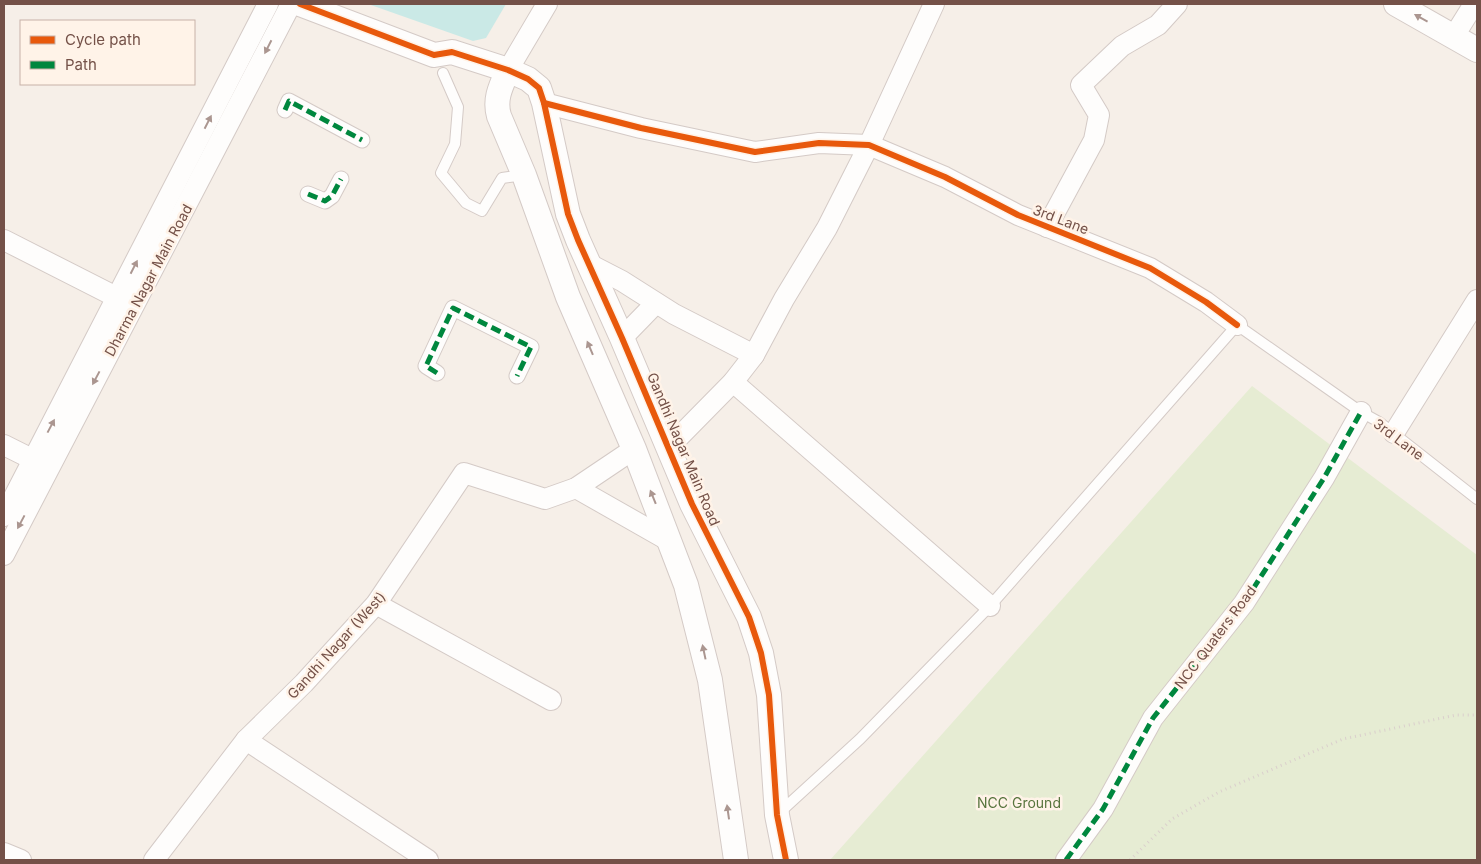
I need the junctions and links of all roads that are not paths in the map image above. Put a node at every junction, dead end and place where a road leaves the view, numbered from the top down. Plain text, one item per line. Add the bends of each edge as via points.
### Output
1 (268, 4) edge
2 (291, 4) edge
3 (300, 4) edge
4 (344, 4) edge
5 (547, 4) edge
6 (934, 4) edge
7 (1177, 4) edge
8 (1396, 4) edge
9 (1474, 4) edge
10 (1454, 36) junction
11 (1477, 50) edge
12 (447, 62) junction
13 (508, 70) junction
14 (544, 103) junction
15 (285, 110) dead end
16 (362, 140) dead end
17 (869, 145) junction
18 (524, 175) junction
19 (341, 180) dead end
20 (308, 194) dead end
21 (1047, 227) junction
22 (4, 240) edge
23 (587, 263) junction
24 (1477, 300) edge
25 (126, 302) junction
26 (656, 303) junction
27 (1237, 325) junction
28 (622, 338) junction
29 (754, 355) junction
30 (437, 373) dead end
31 (517, 376) dead end
32 (732, 382) junction
33 (1361, 412) junction
34 (1394, 433) junction
35 (4, 445) edge
36 (669, 447) junction
37 (634, 449) junction
38 (41, 464) junction
39 (576, 488) junction
40 (1477, 499) edge
41 (4, 516) edge
42 (671, 542) junction
43 (4, 555) edge
44 (376, 604) junction
45 (990, 606) junction
46 (550, 700) dead end
47 (246, 740) junction
48 (777, 814) junction
49 (4, 853) edge
50 (20, 860) edge
51 (154, 860) edge
52 (428, 860) edge
53 (736, 860) edge
54 (786, 860) edge
55 (1066, 860) edge

25 -> 1 street, Dharma Nagar Main Road
2 -> 25 street, Dharma Nagar Main Road
3 - 12 street
4 - 12 street via 440,40
5 - 13 street
6 - 17 street
7 - 21 street via 1158,25 1122,46 1081,85 1099,115 1094,140
10 -> 8 street
9 - 10 street
10 - 11 street
12 - 13 street, Gandhi Nagar Main Road
12 - 18 lane via 458,107 455,144 441,173 466,203 482,211 502,178
13 - 14 street, Gandhi Nagar Main Road via 539,88
13 - 18 street via 497,95 496,108
14 - 17 street via 755,152 819,143
14 - 23 street, Gandhi Nagar Main Road via 568,214
15 - 16 street via 289,101
17 - 21 street, 3rd Lane via 945,177
17 - 29 street via 827,228
37 -> 18 street via 568,297
19 - 20 street via 332,196 325,201
21 - 27 street, 3rd Lane via 1150,268
22 - 25 street
23 - 26 street
23 - 28 street, Gandhi Nagar Main Road
24 - 34 street
25 - 38 street, Dharma Nagar Main Road
26 - 28 street
26 - 29 street
27 - 33 lane, 3rd Lane
27 - 45 lane
28 - 36 street, Gandhi Nagar Main Road
29 - 32 street
30 - 31 street via 426,366 453,308 532,347
32 - 36 street
32 - 45 street
33 - 34 lane, 3rd Lane
33 - 55 street, NCC Quaters Road via 1324,478 1244,603 1153,718 1103,809
34 - 40 lane, 3rd Lane
35 - 38 street
36 - 48 street, Gandhi Nagar Main Road via 692,504 749,617 761,653 770,694
37 - 39 street, Gandhi Nagar (West)
42 -> 37 street
38 - 41 street, Dharma Nagar Main Road
38 -> 43 street, Dharma Nagar Main Road
39 - 42 street
39 - 44 street, Gandhi Nagar (West) via 545,499 464,473
53 -> 42 street via 710,680 697,619
44 - 46 street
44 - 47 street, Gandhi Nagar (West) via 304,683
45 - 48 lane via 860,739
47 - 51 street, Gandhi Nagar (West)
47 - 52 street
48 - 54 street, Gandhi Nagar Main Road
49 - 50 street

